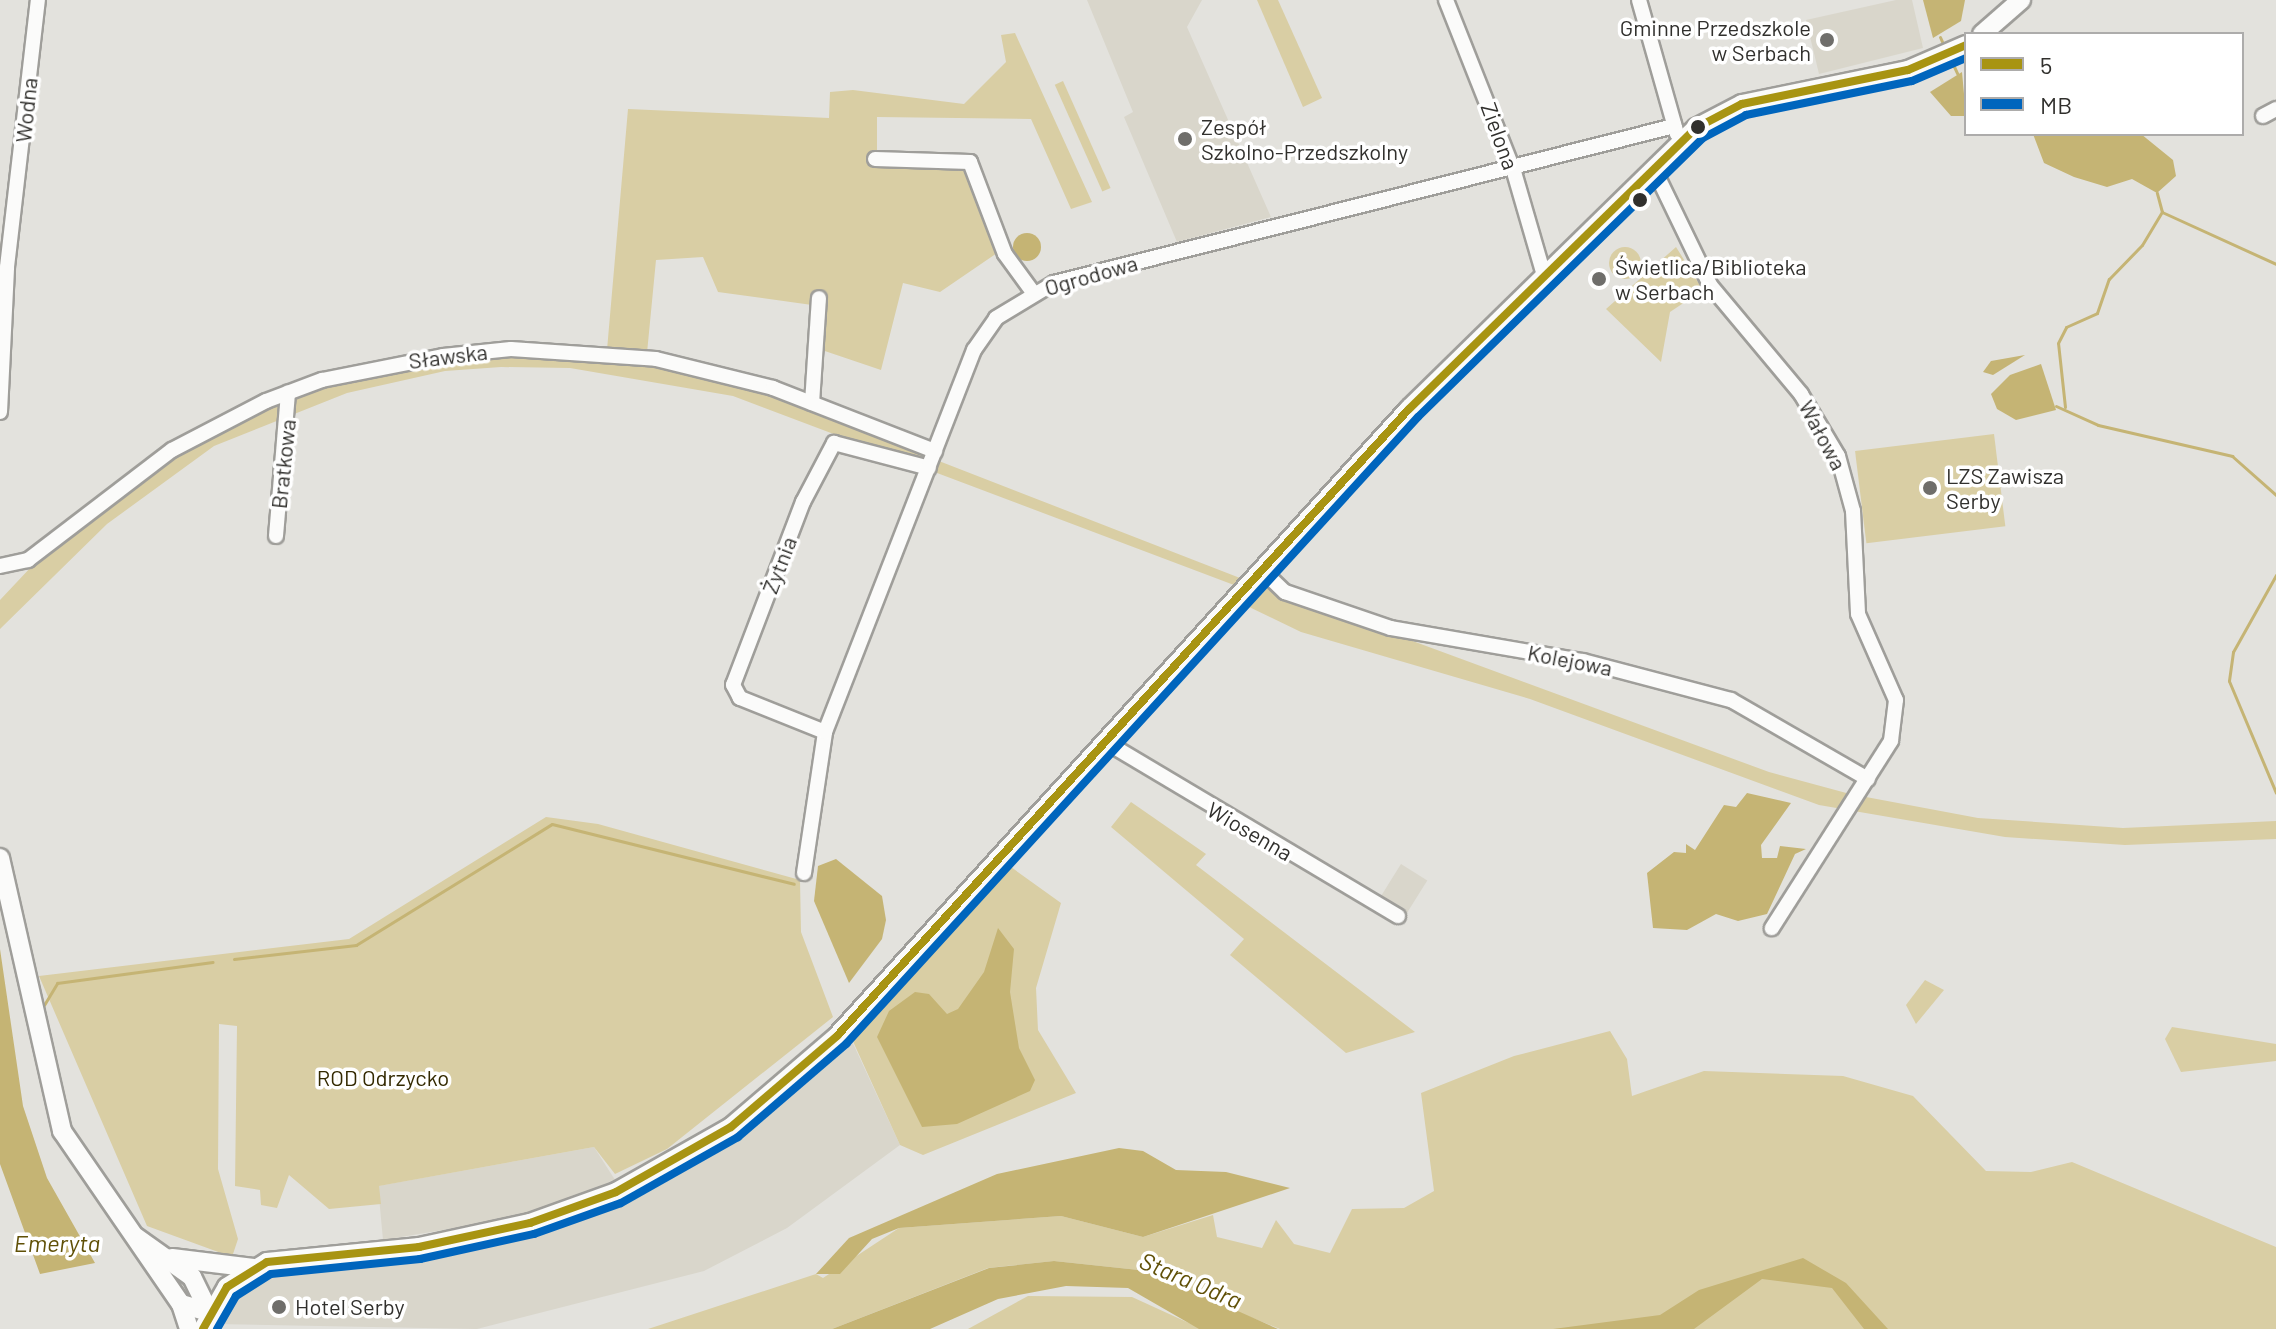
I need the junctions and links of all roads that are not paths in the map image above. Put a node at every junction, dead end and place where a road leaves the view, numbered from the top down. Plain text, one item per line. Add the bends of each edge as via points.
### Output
1 (38, 0) edge
2 (1446, 0) edge
3 (1639, 0) edge
4 (2015, 2) edge
5 (1984, 32) edge
6 (1954, 52) edge
7 (1678, 133) junction
8 (875, 159) dead end
9 (1511, 166) junction
10 (1654, 169) junction
11 (1544, 275) junction
12 (1032, 291) junction
13 (819, 298) dead end
14 (288, 392) junction
15 (812, 403) junction
16 (0, 412) edge
17 (935, 451) junction
18 (929, 468) junction
19 (276, 536) dead end
20 (0, 566) edge
21 (1262, 570) junction
22 (825, 732) junction
23 (1106, 742) junction
24 (1868, 779) junction
25 (0, 858) edge
26 (804, 873) dead end
27 (1398, 916) dead end
28 (1772, 928) dead end
29 (134, 1235) junction
30 (169, 1257) junction
31 (253, 1268) junction
32 (181, 1304) junction
33 (206, 1320) edge
34 (189, 1329) edge

1 - 16 street, Wodna via 7,267
2 - 9 street, Zielona
3 - 7 street
4 - 5 main road
6 - 7 main road via 1742,104
7 - 9 street, Ogrodowa
7 - 10 main road
8 - 12 street via 970,162 1005,254
9 - 11 street, Zielona
9 - 12 street, Ogrodowa
10 - 11 main road
10 - 24 street, Wałowa via 1704,276 1812,408 1845,473 1858,614 1899,714
11 - 21 main road
12 - 17 street, Ogrodowa via 985,332
13 - 15 street
14 - 15 street, Sławska via 396,363 511,349 656,359
14 - 19 street, Bratkowa
14 - 20 street, Sławska via 172,450 28,560
15 - 17 street, Sławska
17 - 18 street, Ogrodowa
18 - 22 street, Ogrodowa
18 - 22 street, Żytnia via 834,443 798,517 733,685 740,698
21 - 23 main road
21 - 24 street, Kolejowa via 1285,592 1391,628 1583,661 1731,700
22 - 26 street, Ogrodowa
23 - 27 street, Wiosenna
23 - 31 main road via 810,1064 685,1157 605,1197 506,1229
24 - 28 street, Wałowa
25 - 29 main road via 57,1119
29 - 30 main road
29 - 32 main road
30 - 31 main road
30 - 33 main road via 192,1277
31 - 33 main road
32 - 33 main road
32 - 34 main road

